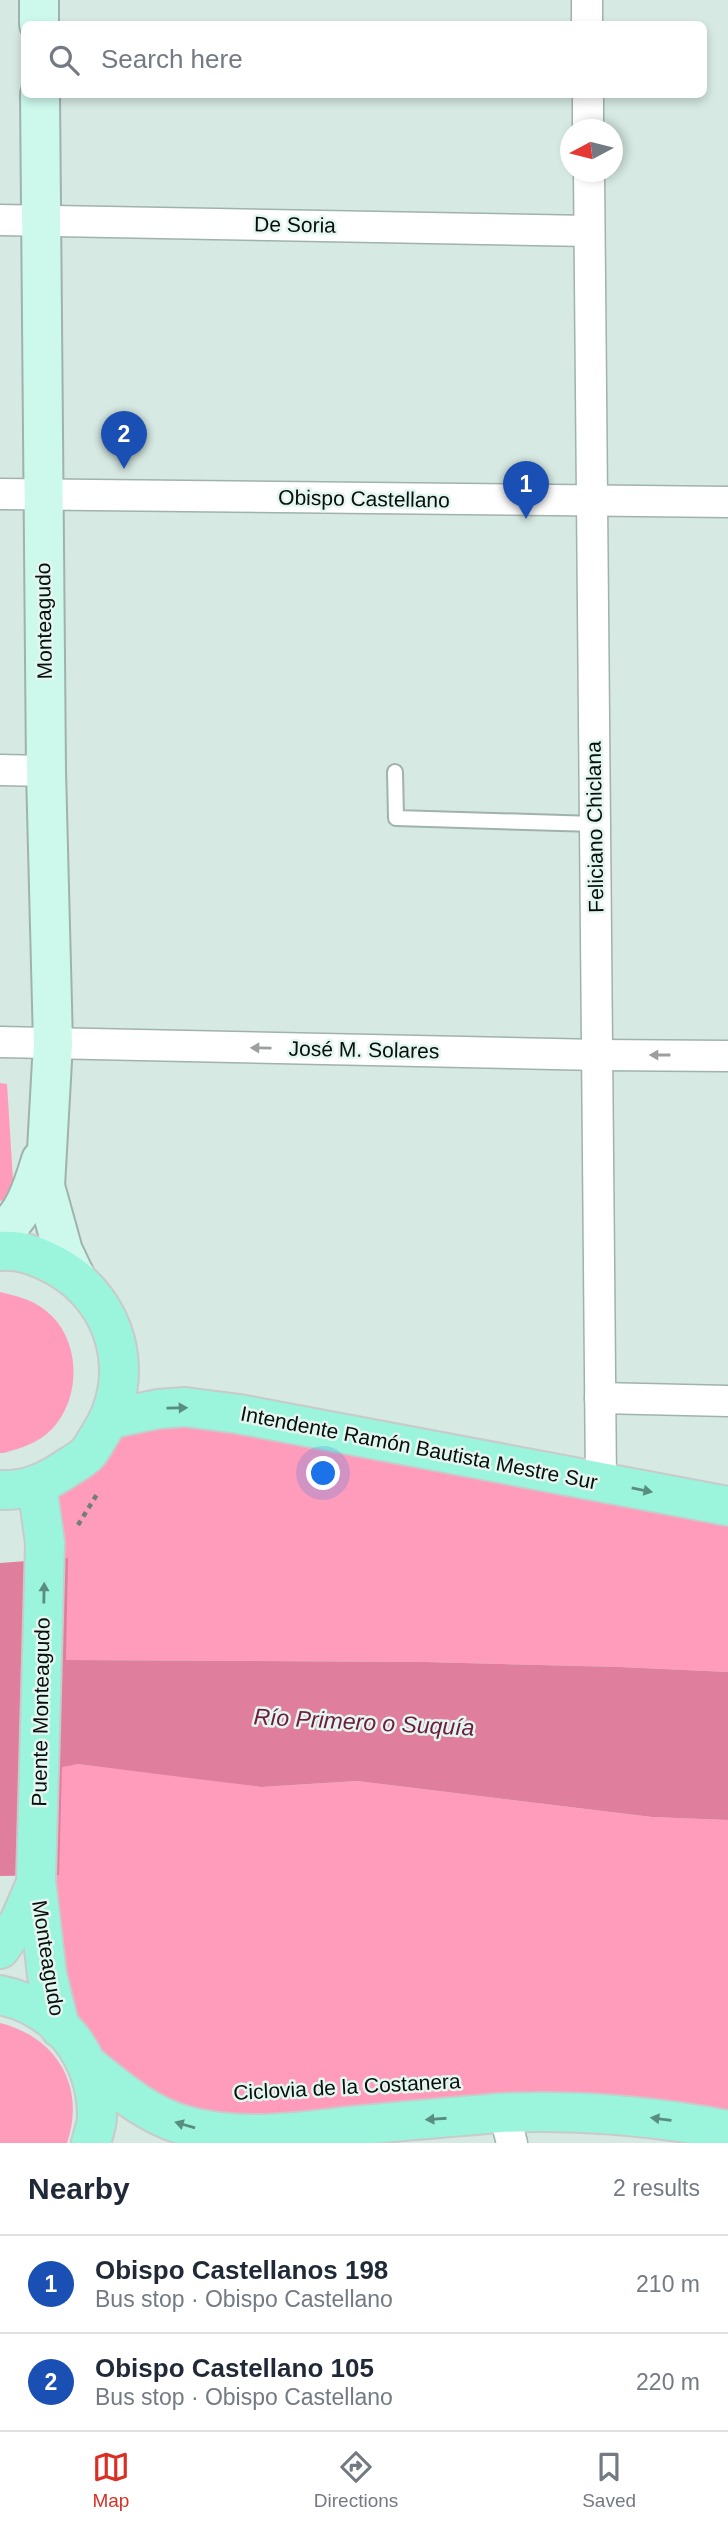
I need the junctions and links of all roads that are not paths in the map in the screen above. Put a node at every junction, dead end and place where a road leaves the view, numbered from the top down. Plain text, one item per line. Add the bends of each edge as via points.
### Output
1 (39, 0) edge
2 (587, 0) edge
3 (39, 21) edge
4 (587, 21) edge
5 (40, 98) edge
6 (588, 98) edge
7 (588, 119) edge
8 (589, 182) edge
9 (0, 220) edge
10 (42, 220) junction
11 (589, 231) junction
12 (0, 494) edge
13 (43, 495) junction
14 (592, 501) junction
15 (728, 502) edge
16 (0, 770) edge
17 (46, 771) junction
18 (395, 772) dead end
19 (595, 824) junction
20 (0, 1042) edge
21 (52, 1044) junction
22 (598, 1055) junction
23 (728, 1056) edge
24 (45, 1148) junction
25 (0, 1233) edge
26 (0, 1251) edge
27 (75, 1276) junction
28 (600, 1398) junction
29 (728, 1401) edge
30 (110, 1419) junction
31 (601, 1483) junction
32 (37, 1486) junction
33 (0, 1490) edge
34 (728, 1506) edge
35 (36, 1881) junction
36 (0, 1949) edge
37 (0, 1995) edge
38 (60, 2028) junction
39 (89, 2066) junction
40 (508, 2128) edge
41 (728, 2130) edge
42 (91, 2143) edge

1 - 3 street
2 - 4 street
5 - 10 street, Monteagudo
6 - 7 street
8 - 11 street, Feliciano Chiclana
9 - 10 street, De Soria
10 - 11 street, De Soria
10 - 13 street, Monteagudo
11 - 14 street, Feliciano Chiclana
12 - 13 street, Obispo Castellano
13 - 14 street, Obispo Castellano
13 - 17 street, Monteagudo
14 - 15 street, Obispo Castellano
14 - 19 street, Feliciano Chiclana
16 - 17 street
17 - 21 street, Monteagudo
18 - 19 lane via 397,818
19 - 22 street, Feliciano Chiclana
20 - 21 street, José M. Solares
22 -> 21 street, José M. Solares
21 - 24 street, Monteagudo
23 -> 22 street, José M. Solares
22 - 28 street, Feliciano Chiclana
24 - 25 street, Monteagudo via 31,1195
24 - 27 street, Monteagudo via 49,1205
26 - 27 main road via 41,1258
27 - 30 main road via 101,1305 117,1340 120,1382
28 - 29 street
28 - 31 street, Feliciano Chiclana
30 -> 31 main road, Intendente Ramón Bautista Mestre Sur via 185,1407 239,1414
30 - 32 main road via 87,1454
31 -> 34 main road, Intendente Ramón Bautista Mestre Sur
32 - 33 main road
35 -> 32 main road, Puente Monteagudo via 44,1537
35 - 36 main road, Monteagudo via 19,1922
35 - 38 main road, Monteagudo via 47,1975
37 - 38 main road via 40,2010
38 - 39 main road
40 -> 39 main road via 224,2133 159,2116 123,2095
39 - 42 main road via 97,2119
41 -> 40 main road via 618,2114

